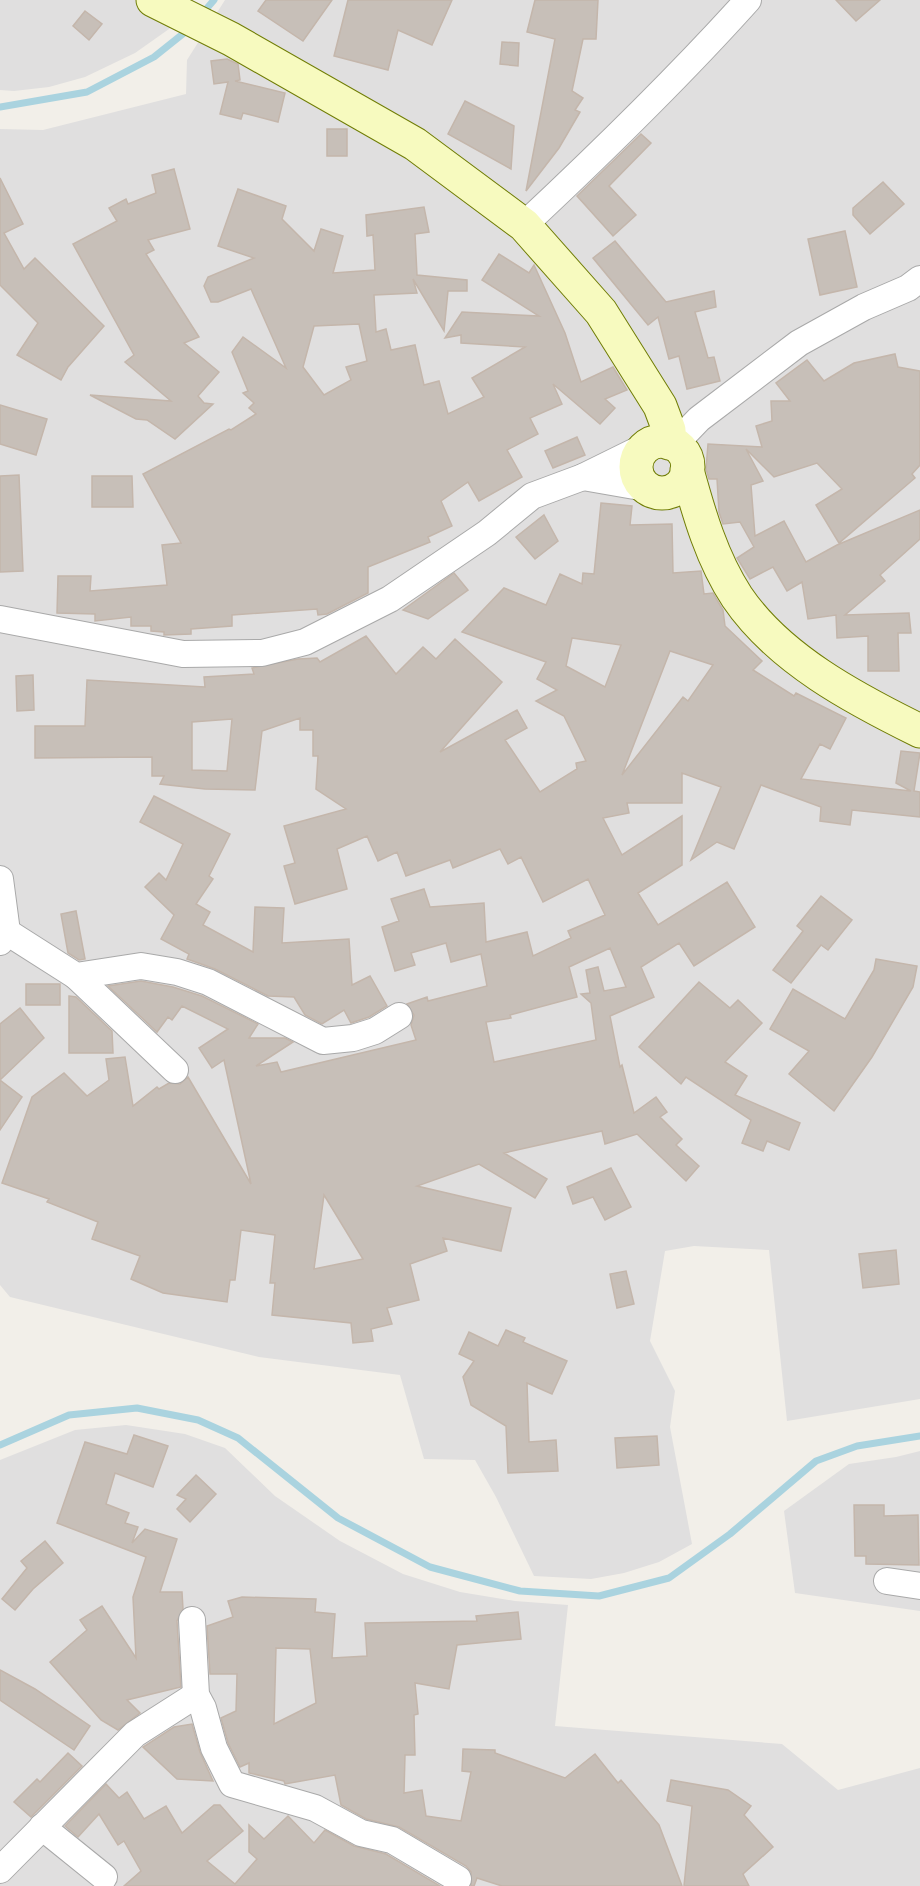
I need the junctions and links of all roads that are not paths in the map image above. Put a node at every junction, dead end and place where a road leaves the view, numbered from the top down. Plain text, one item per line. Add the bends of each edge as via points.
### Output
1 (153, 0) edge
2 (748, 0) edge
3 (524, 225) junction
4 (916, 285) edge
5 (660, 406) junction
6 (699, 419) junction
7 (670, 450) junction
8 (583, 477) junction
9 (654, 490) junction
10 (701, 521) junction
11 (0, 619) edge
12 (920, 731) edge
13 (0, 879) edge
14 (4, 937) edge
15 (76, 976) junction
16 (399, 1016) dead end
17 (175, 1070) dead end
18 (887, 1581) dead end
19 (920, 1586) edge
20 (192, 1620) dead end
21 (196, 1695) junction
22 (42, 1827) junction
23 (0, 1870) edge
24 (104, 1876) dead end
25 (458, 1879) dead end

1 - 3 street via 415,144
2 - 3 street via 662,93
3 - 5 street via 601,312
4 - 6 street via 824,327
5 - 6 street via 676,418
5 - 7 street via 669,430
6 - 7 street
7 - 8 street
7 - 9 street via 678,488
7 - 9 street via 638,456 640,481
7 - 10 street
8 - 9 street
8 - 11 street via 532,496 487,533 390,599 304,642 262,653 183,654
9 - 10 street via 680,501
10 - 12 street via 736,596 753,619 821,675
13 - 14 street
14 - 15 street
15 - 16 street via 141,966 177,972 208,982 323,1041 375,1031
15 - 17 street
18 - 19 street
20 - 21 street
21 - 22 street via 135,1734
21 - 25 street via 214,1748 232,1784 315,1808 361,1833 392,1840
22 - 23 street
22 - 24 street

